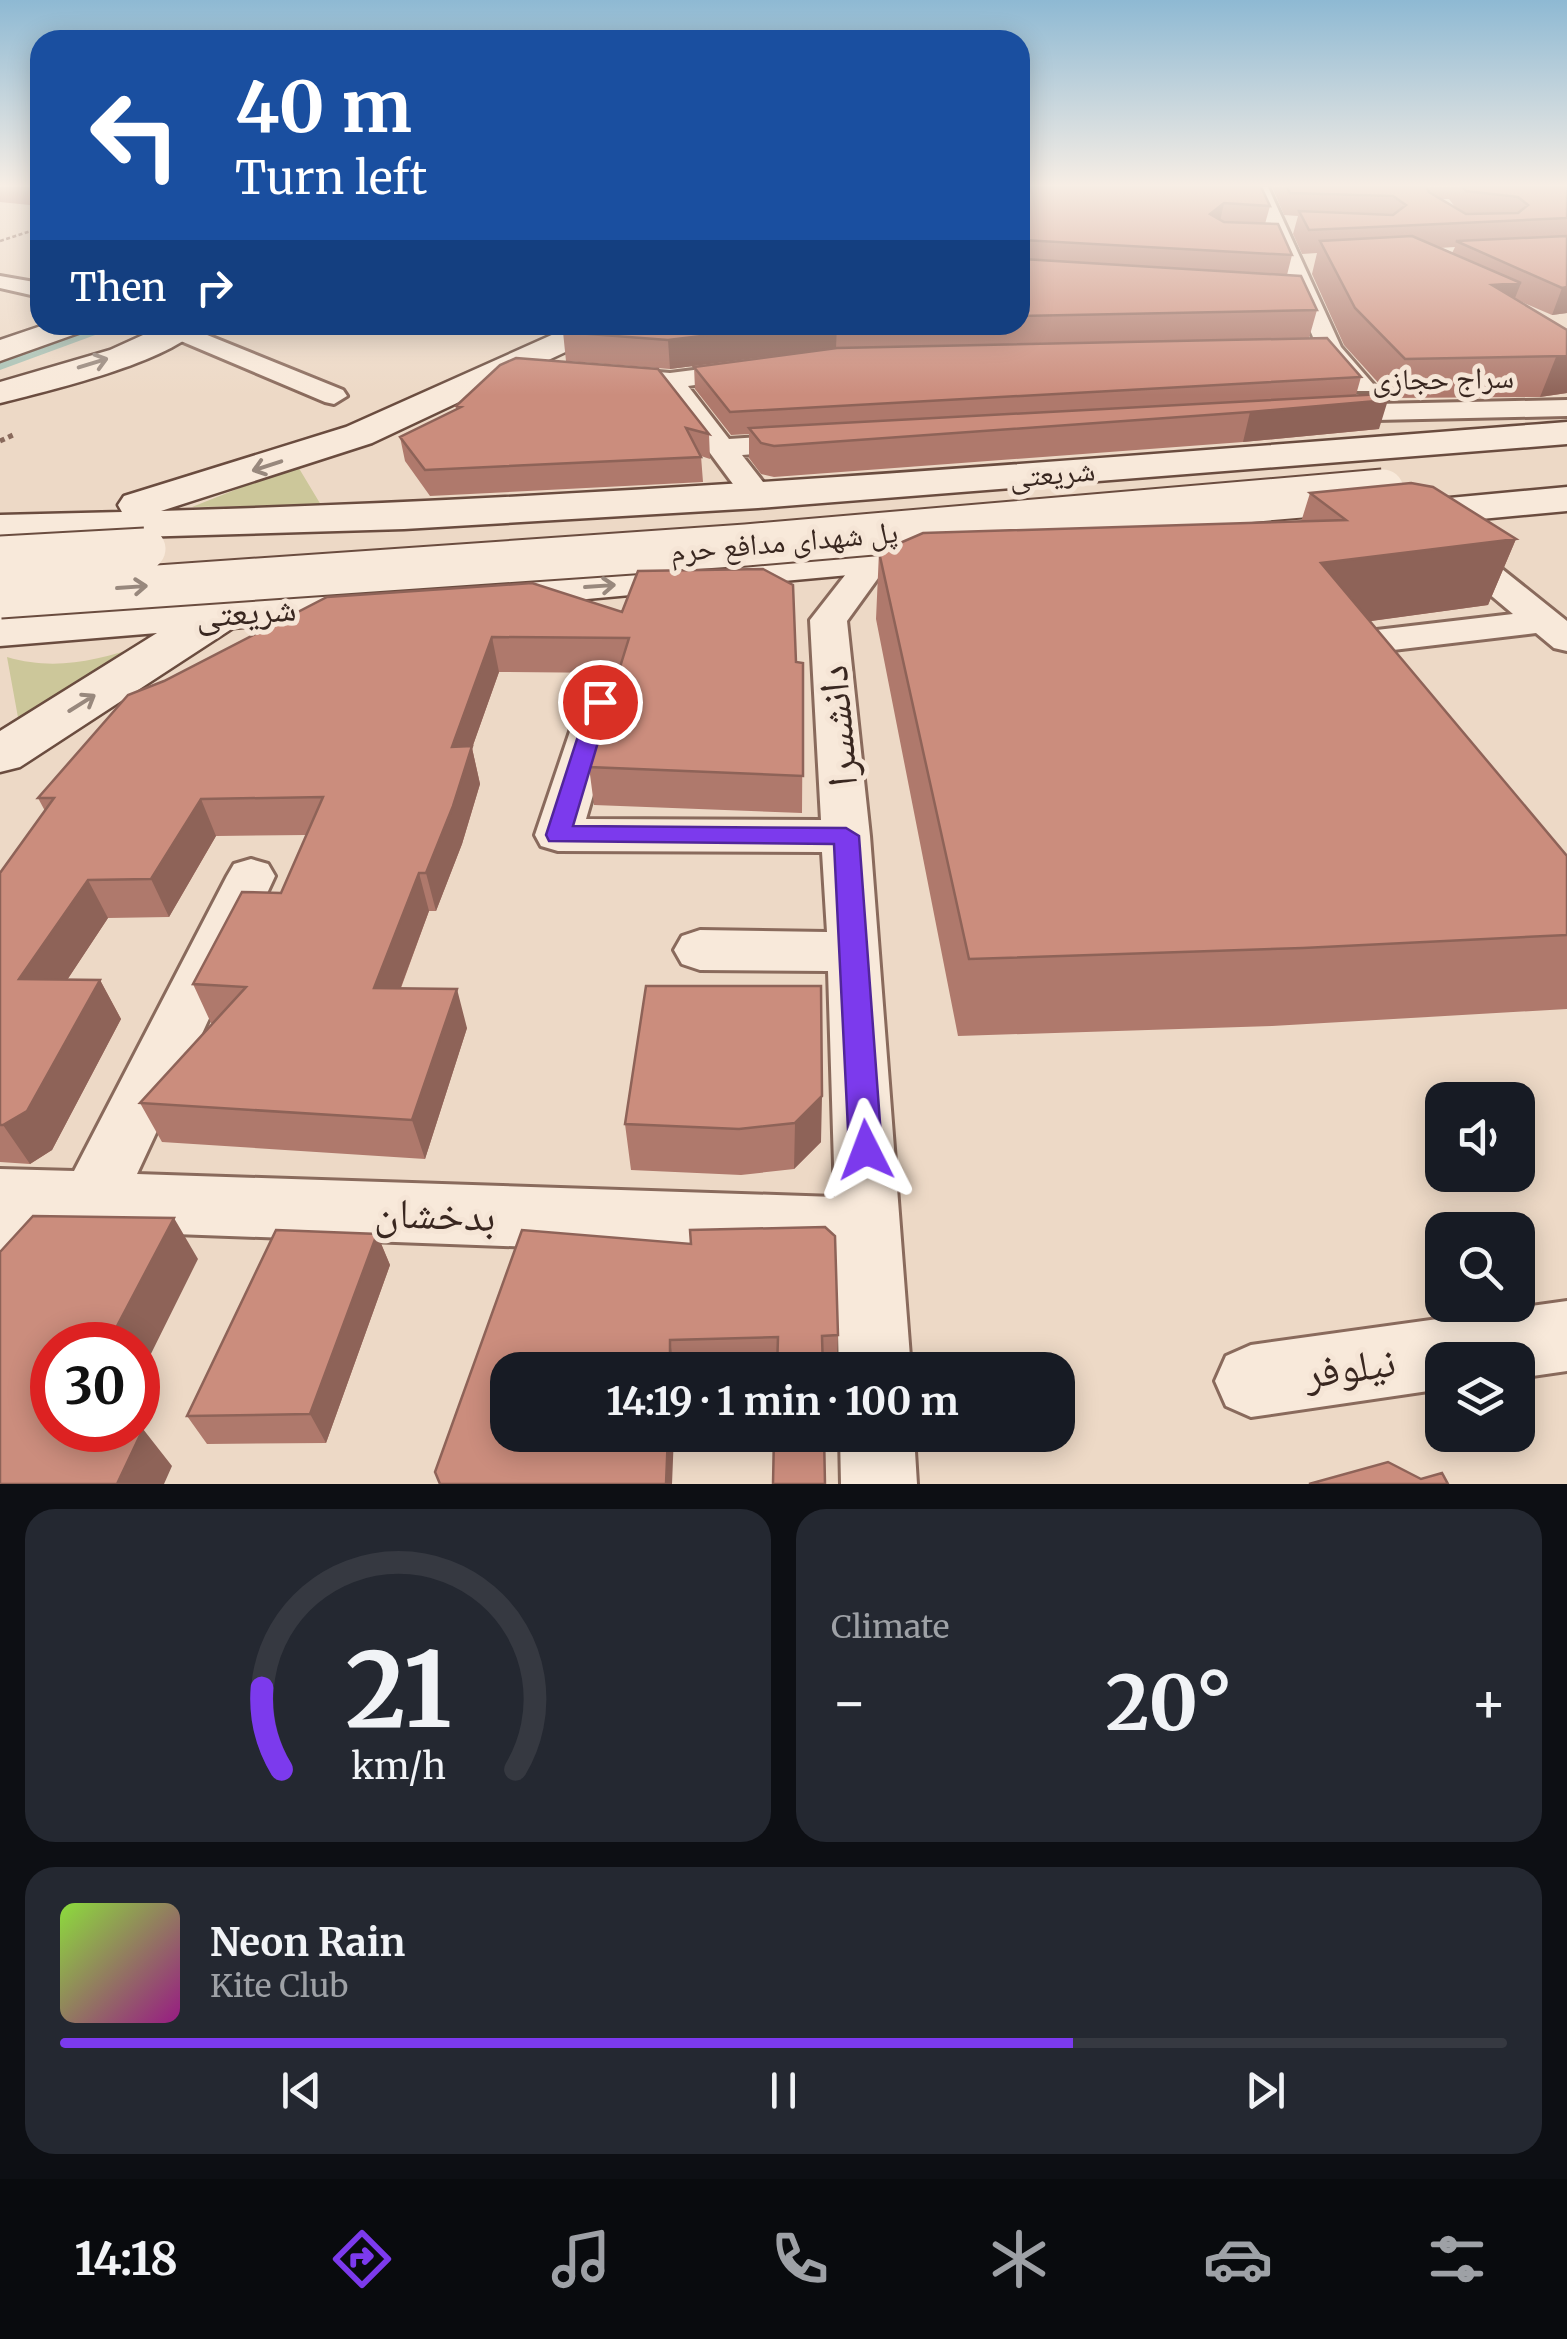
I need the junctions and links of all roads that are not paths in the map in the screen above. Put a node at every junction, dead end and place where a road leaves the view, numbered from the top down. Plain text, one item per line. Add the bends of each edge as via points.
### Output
1 (1299, 256) edge
2 (0, 282) edge
3 (30, 288) edge
4 (30, 323) edge
5 (0, 335) edge
6 (46, 335) edge
7 (156, 335) edge
8 (190, 335) edge
9 (578, 335) edge
10 (0, 352) edge
11 (781, 367) edge
12 (506, 368) junction
13 (670, 382) junction
14 (0, 392) edge
15 (334, 396) dead end
16 (1567, 408) edge
17 (1382, 410) junction
18 (1305, 415) edge
19 (1567, 434) edge
20 (838, 441) edge
21 (1412, 444) junction
22 (721, 448) junction
23 (1567, 452) edge
24 (353, 464) junction
25 (1567, 474) edge
26 (901, 485) junction
27 (1397, 490) junction
28 (758, 496) junction
29 (1567, 499) edge
30 (404, 516) junction
31 (58, 526) junction
32 (0, 528) edge
33 (0, 557) edge
34 (933, 557) junction
35 (826, 594) junction
36 (0, 597) edge
37 (224, 613) junction
38 (0, 627) edge
39 (1555, 630) edge
40 (1334, 646) edge
41 (600, 702) dead end
42 (0, 755) edge
43 (846, 836) junction
44 (251, 876) dead end
45 (700, 950) dead end
46 (854, 952) junction
47 (92, 1201) junction
48 (7, 1212) edge
49 (870, 1230) junction
50 (1567, 1336) edge
51 (874, 1352) edge
52 (1251, 1381) dead end
53 (878, 1452) edge
54 (879, 1484) edge

1 - 17 street via 1297,292 1320,349
2 - 3 street
4 - 5 main road
6 - 10 main road
14 -> 7 main road via 122,354
8 - 15 street
9 - 12 main road
11 - 13 street
12 - 13 street
12 - 24 main road
13 - 22 street
16 - 17 street, سراج حجازی
17 - 18 street, سراج حجازی
17 - 21 street
19 - 21 main road, شریعتی
20 - 22 street
21 - 26 main road, شریعتی
22 - 28 street
23 - 27 main road, پل شهدای مدافع حرم
24 - 30 main road via 364,498
24 -> 31 main road
25 - 27 main road, پل شهدای مدافع حرم
26 - 28 main road, شریعتی
26 - 34 main road via 889,503 889,526
27 - 29 main road, شریعتی
27 - 33 main road, پل شهدای مدافع حرم, bridge
27 - 34 main road, شریعتی
36 -> 27 main road, پل شهدای مدافع حرم, bridge via 746,545
27 - 39 street
28 - 30 main road, شریعتی
28 - 35 main road via 821,525 834,548
30 - 31 main road, شریعتی
31 - 32 main road
31 - 38 main road via 67,564 59,582
34 - 35 main road, شریعتی via 872,563
37 -> 35 main road, شریعتی via 745,574
35 - 43 street, دانشسرا
37 - 38 main road, شریعتی
42 -> 37 main road
39 - 40 street
41 - 43 street via 558,835
43 - 46 street, دانشسرا
44 - 47 street
45 - 46 street
46 - 49 street, دانشسرا
47 - 48 street, بدخشان
47 - 49 street, بدخشان
49 - 51 street, دانشسرا
50 - 52 street, نیلوفر
53 - 54 street

